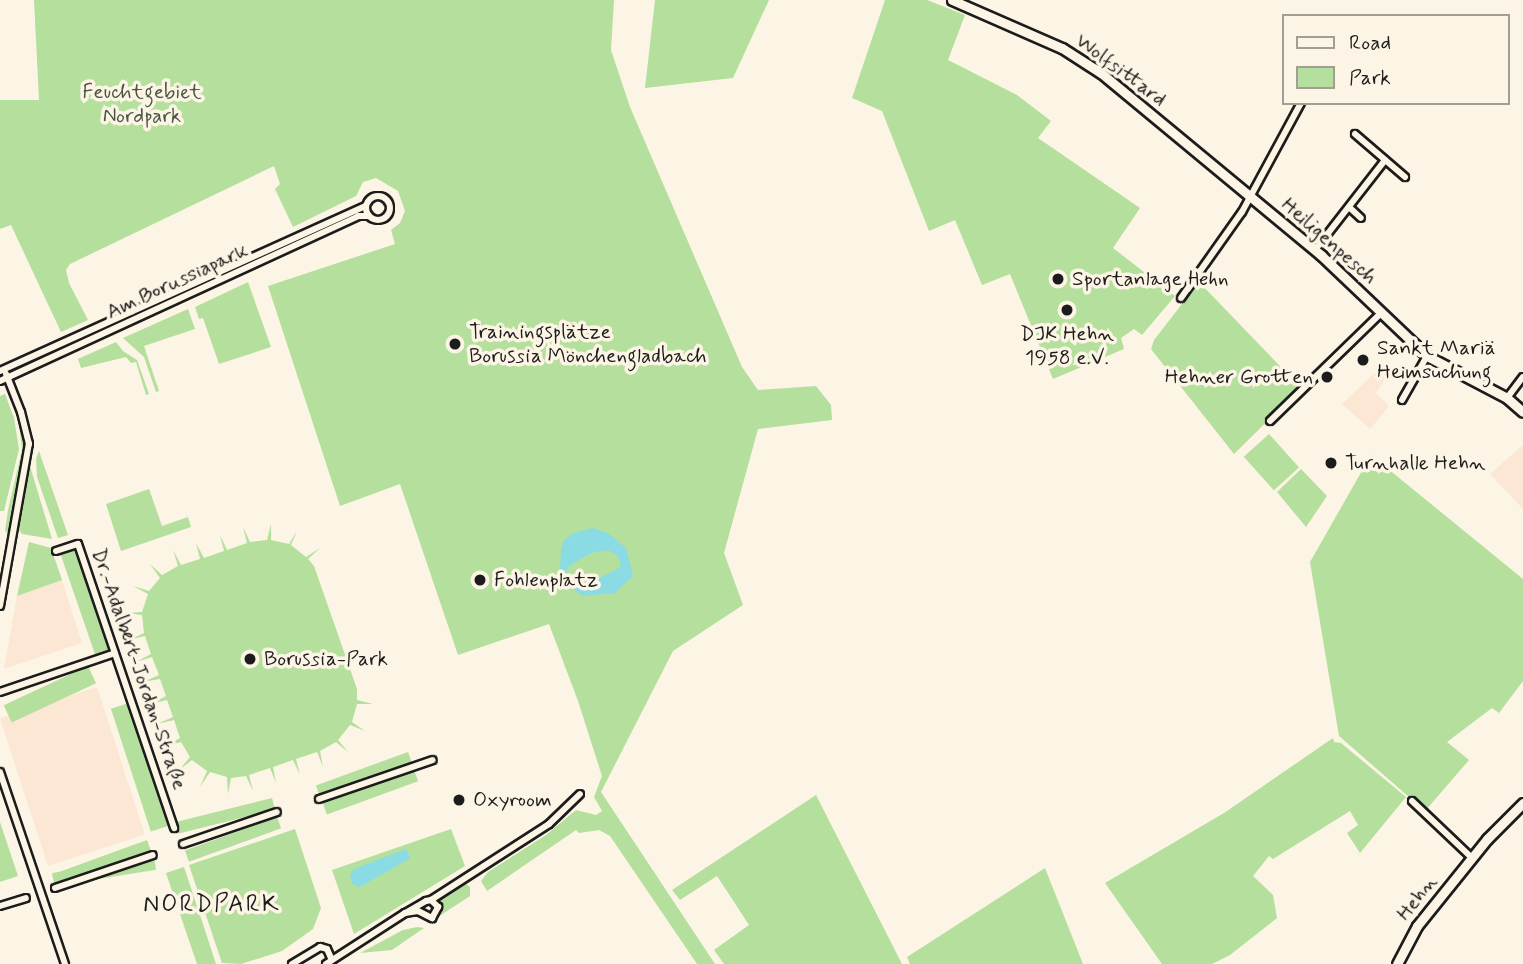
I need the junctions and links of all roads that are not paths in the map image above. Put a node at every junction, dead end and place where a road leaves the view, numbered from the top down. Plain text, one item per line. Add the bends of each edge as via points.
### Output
1 (952, 0) edge
2 (1300, 105) edge
3 (1354, 134) dead end
4 (1385, 160) junction
5 (1405, 177) dead end
6 (1252, 196) junction
7 (366, 206) junction
8 (1349, 207) junction
9 (369, 216) junction
10 (1361, 218) dead end
11 (1315, 250) junction
12 (1181, 298) dead end
13 (1382, 312) junction
14 (1427, 356) junction
15 (1, 370) edge
16 (1523, 377) edge
17 (8, 378) junction
18 (0, 381) edge
19 (1507, 398) junction
20 (1402, 400) dead end
21 (1523, 412) edge
22 (1270, 421) dead end
23 (56, 551) dead end
24 (0, 606) edge
25 (115, 653) junction
26 (0, 692) edge
27 (433, 760) dead end
28 (0, 772) edge
29 (580, 794) dead end
30 (319, 799) dead end
31 (1412, 801) dead end
32 (1523, 803) edge
33 (277, 813) dead end
34 (174, 828) dead end
35 (183, 844) dead end
36 (153, 855) dead end
37 (1472, 858) junction
38 (55, 888) dead end
39 (26, 898) dead end
40 (431, 900) junction
41 (0, 906) edge
42 (405, 913) junction
43 (332, 960) junction
44 (65, 964) edge
45 (292, 964) edge
46 (326, 964) edge
47 (1397, 964) edge

1 - 6 street, Wolfsittard via 1022,28 1091,66
2 - 6 street
3 - 4 street
4 - 5 street
4 - 8 street
6 - 11 street, Heiligenpesch
6 - 12 street
7 - 9 street
7 - 9 street, Am Borussiapark via 377,196 389,204 384,218
7 - 15 street, Am Borussiapark
8 - 10 street
8 - 11 street
9 - 17 street, Am Borussiapark via 358,216
11 - 13 street, Heiligenpesch
13 - 14 street, Heiligenpesch
13 - 22 street, Heiligenpesch
14 - 19 street, Heiligenpesch
14 - 20 street
15 - 17 street
16 - 19 street
17 - 18 street, Am Borussiapark
17 - 24 street via 29,450
19 - 21 street, Heiligenpesch
23 - 25 street, Dr.-Adalbert-Jordan-Straße via 78,544
25 - 26 street
25 - 34 street, Dr.-Adalbert-Jordan-Straße
27 - 30 street
28 - 44 street
29 - 40 street via 540,830
31 - 37 street
32 - 37 street, Hehn
33 - 35 street
36 - 38 street
37 - 47 street, Hehn via 1408,938
39 - 41 street
40 - 42 street
40 - 42 street via 438,907 432,918 418,911
42 - 43 street
43 - 45 street via 327,949 320,947
43 - 46 street

